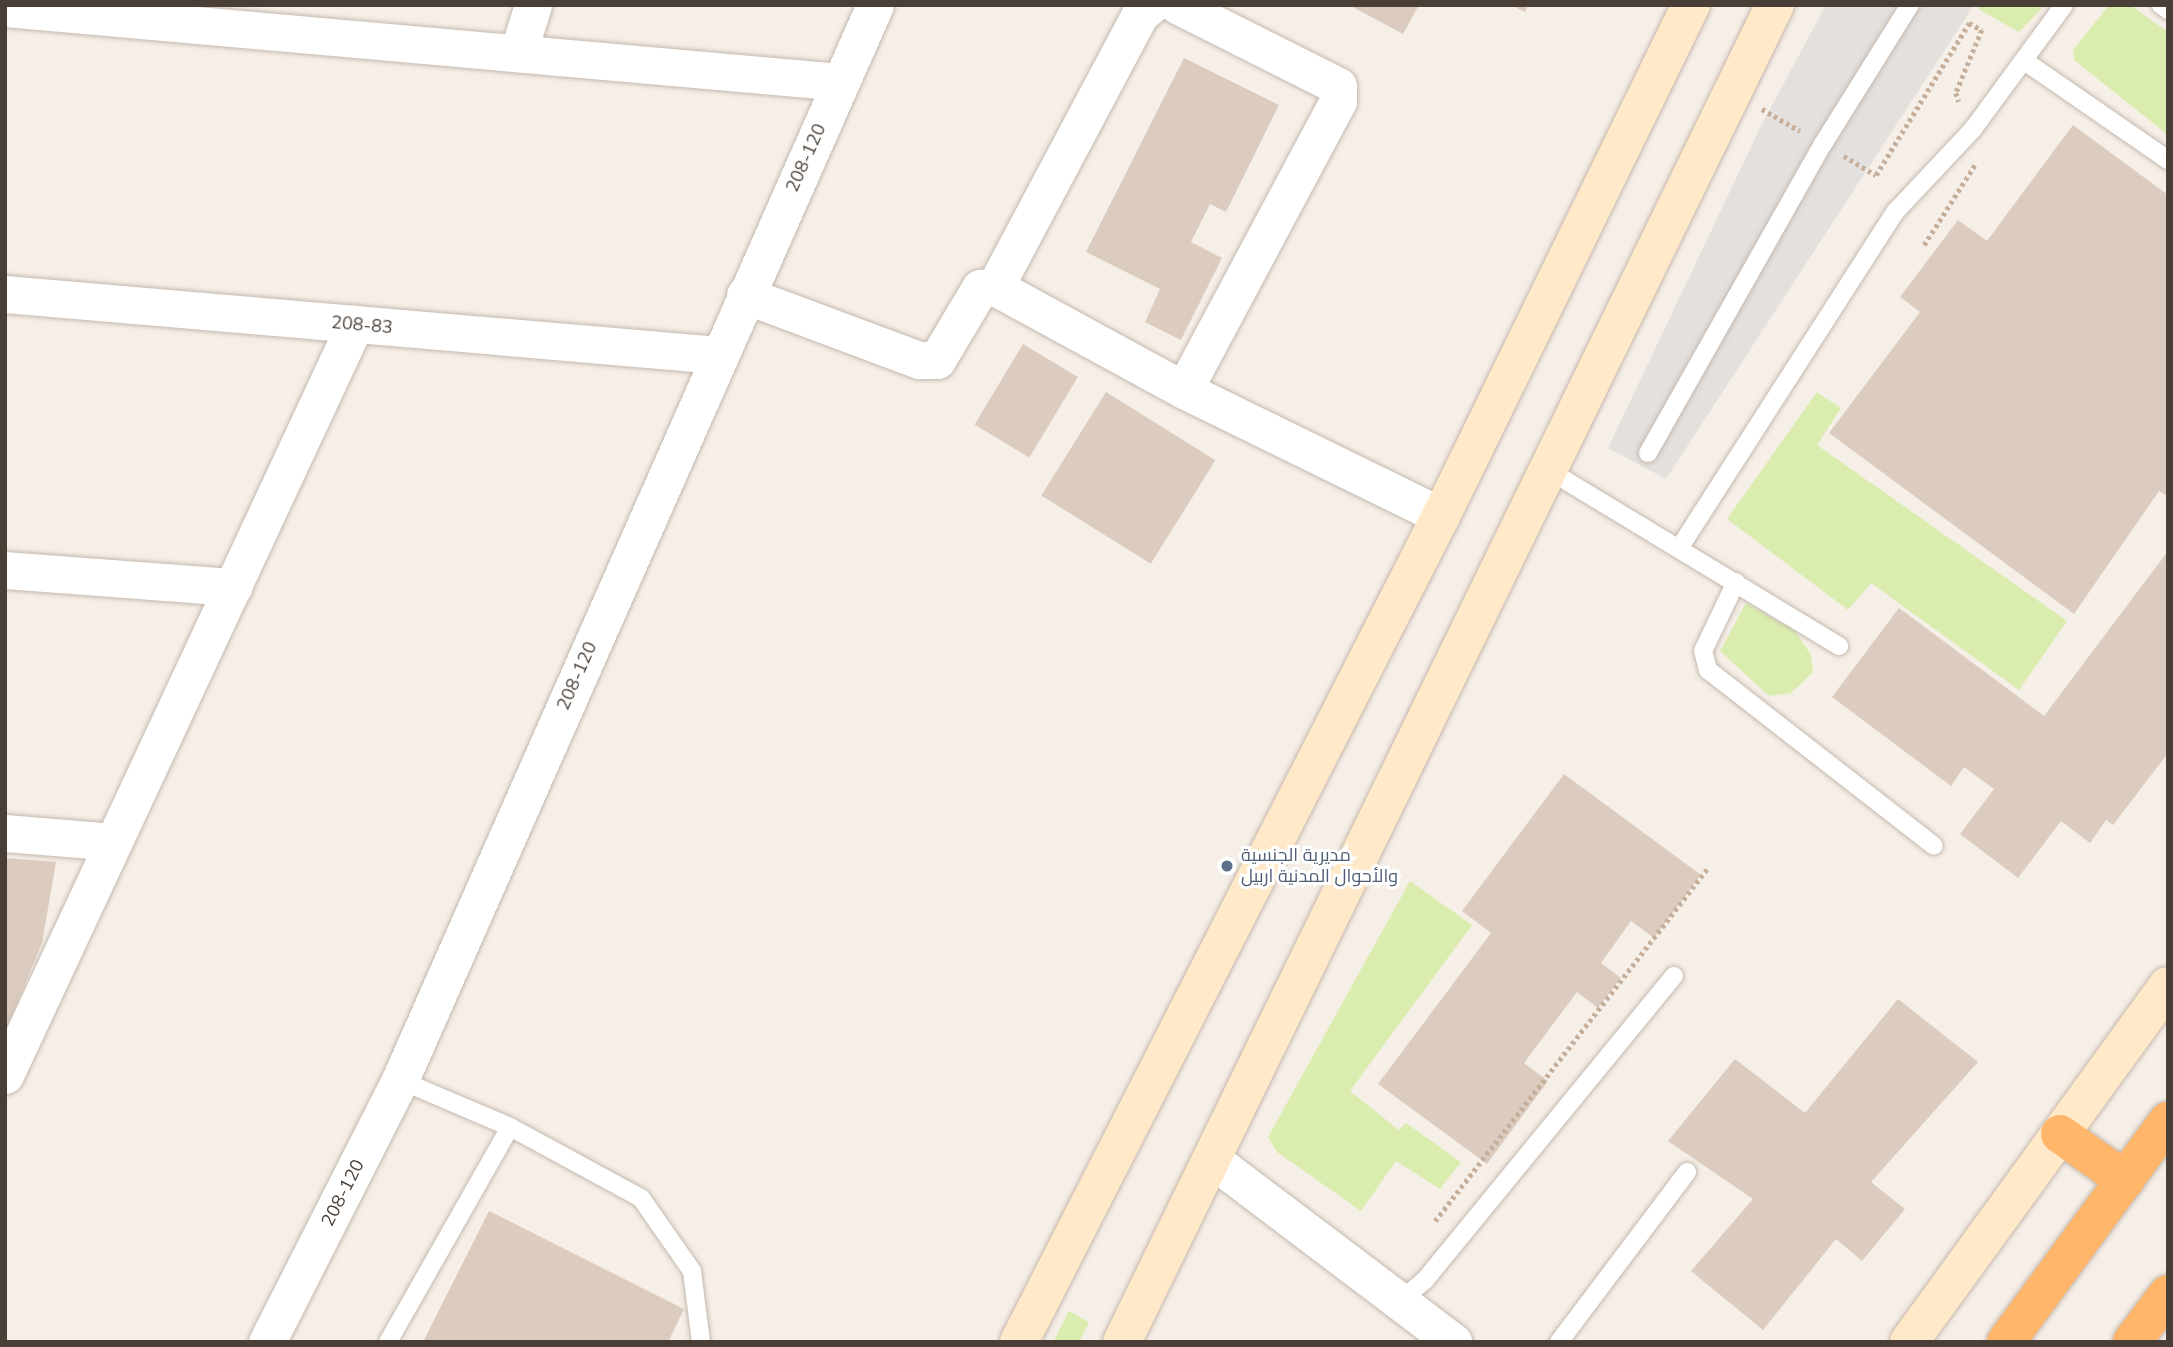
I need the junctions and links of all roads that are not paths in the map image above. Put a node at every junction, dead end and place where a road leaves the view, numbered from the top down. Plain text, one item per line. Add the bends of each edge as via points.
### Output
1 (533, 5) edge
2 (875, 5) edge
3 (1151, 5) edge
4 (1177, 5) edge
5 (1691, 5) edge
6 (1774, 5) edge
7 (1910, 5) edge
8 (2064, 5) edge
9 (2161, 5) edge
10 (5, 8) edge
11 (2168, 10) edge
12 (518, 53) junction
13 (2026, 62) junction
14 (840, 82) junction
15 (2168, 160) edge
16 (995, 287) junction
17 (5, 294) edge
18 (745, 295) junction
19 (355, 324) junction
20 (718, 355) junction
21 (1184, 390) junction
22 (1648, 453) dead end
23 (1550, 471) junction
24 (1441, 516) junction
25 (1680, 547) junction
26 (5, 570) edge
27 (1736, 582) junction
28 (233, 587) junction
29 (1839, 646) dead end
30 (5, 833) edge
31 (114, 842) junction
32 (1934, 846) dead end
33 (1674, 976) dead end
34 (2168, 986) edge
35 (5, 1076) edge
36 (400, 1080) junction
37 (2168, 1121) edge
38 (510, 1127) junction
39 (2060, 1134) junction
40 (1214, 1161) junction
41 (1687, 1172) dead end
42 (2125, 1180) junction
43 (2168, 1294) edge
44 (1399, 1301) junction
45 (267, 1342) edge
46 (388, 1342) edge
47 (701, 1342) edge
48 (1019, 1342) edge
49 (1122, 1342) edge
50 (1453, 1342) edge
51 (1559, 1342) edge
52 (1909, 1342) edge
53 (2006, 1342) edge
54 (2132, 1342) edge

1 - 12 street
2 - 14 street, 208-120
3 - 16 street via 1140,14
4 - 21 street via 1338,86 1338,101
5 - 24 main road
6 - 23 main road
7 - 22 lane via 1823,144
8 - 13 lane
9 - 11 lane
10 - 12 street
12 - 14 street
13 - 15 lane
13 - 25 lane via 1973,129 1896,211
14 - 18 street, 208-120
16 - 18 street via 980,288 937,360 919,360
16 - 21 street
17 - 19 street, 208-83
18 - 20 street, 208-120
19 - 20 street, 208-83
19 - 28 street
20 - 36 street, 208-120
21 - 24 street
23 - 25 lane
23 - 40 main road
24 - 48 main road
25 - 27 lane
26 - 28 street
27 - 29 lane
27 - 32 lane via 1703,651 1708,670
28 - 31 street
30 - 31 street
31 - 35 street
33 - 44 lane via 1425,1280
34 - 39 main road
36 - 38 lane
36 - 45 street, 208-120
37 - 42 highway
38 - 46 lane
38 - 47 lane via 641,1198 692,1271
39 - 42 highway
39 - 52 main road
40 - 44 street
40 - 49 main road
41 - 51 lane
42 - 53 highway
43 - 54 highway
44 - 50 street

